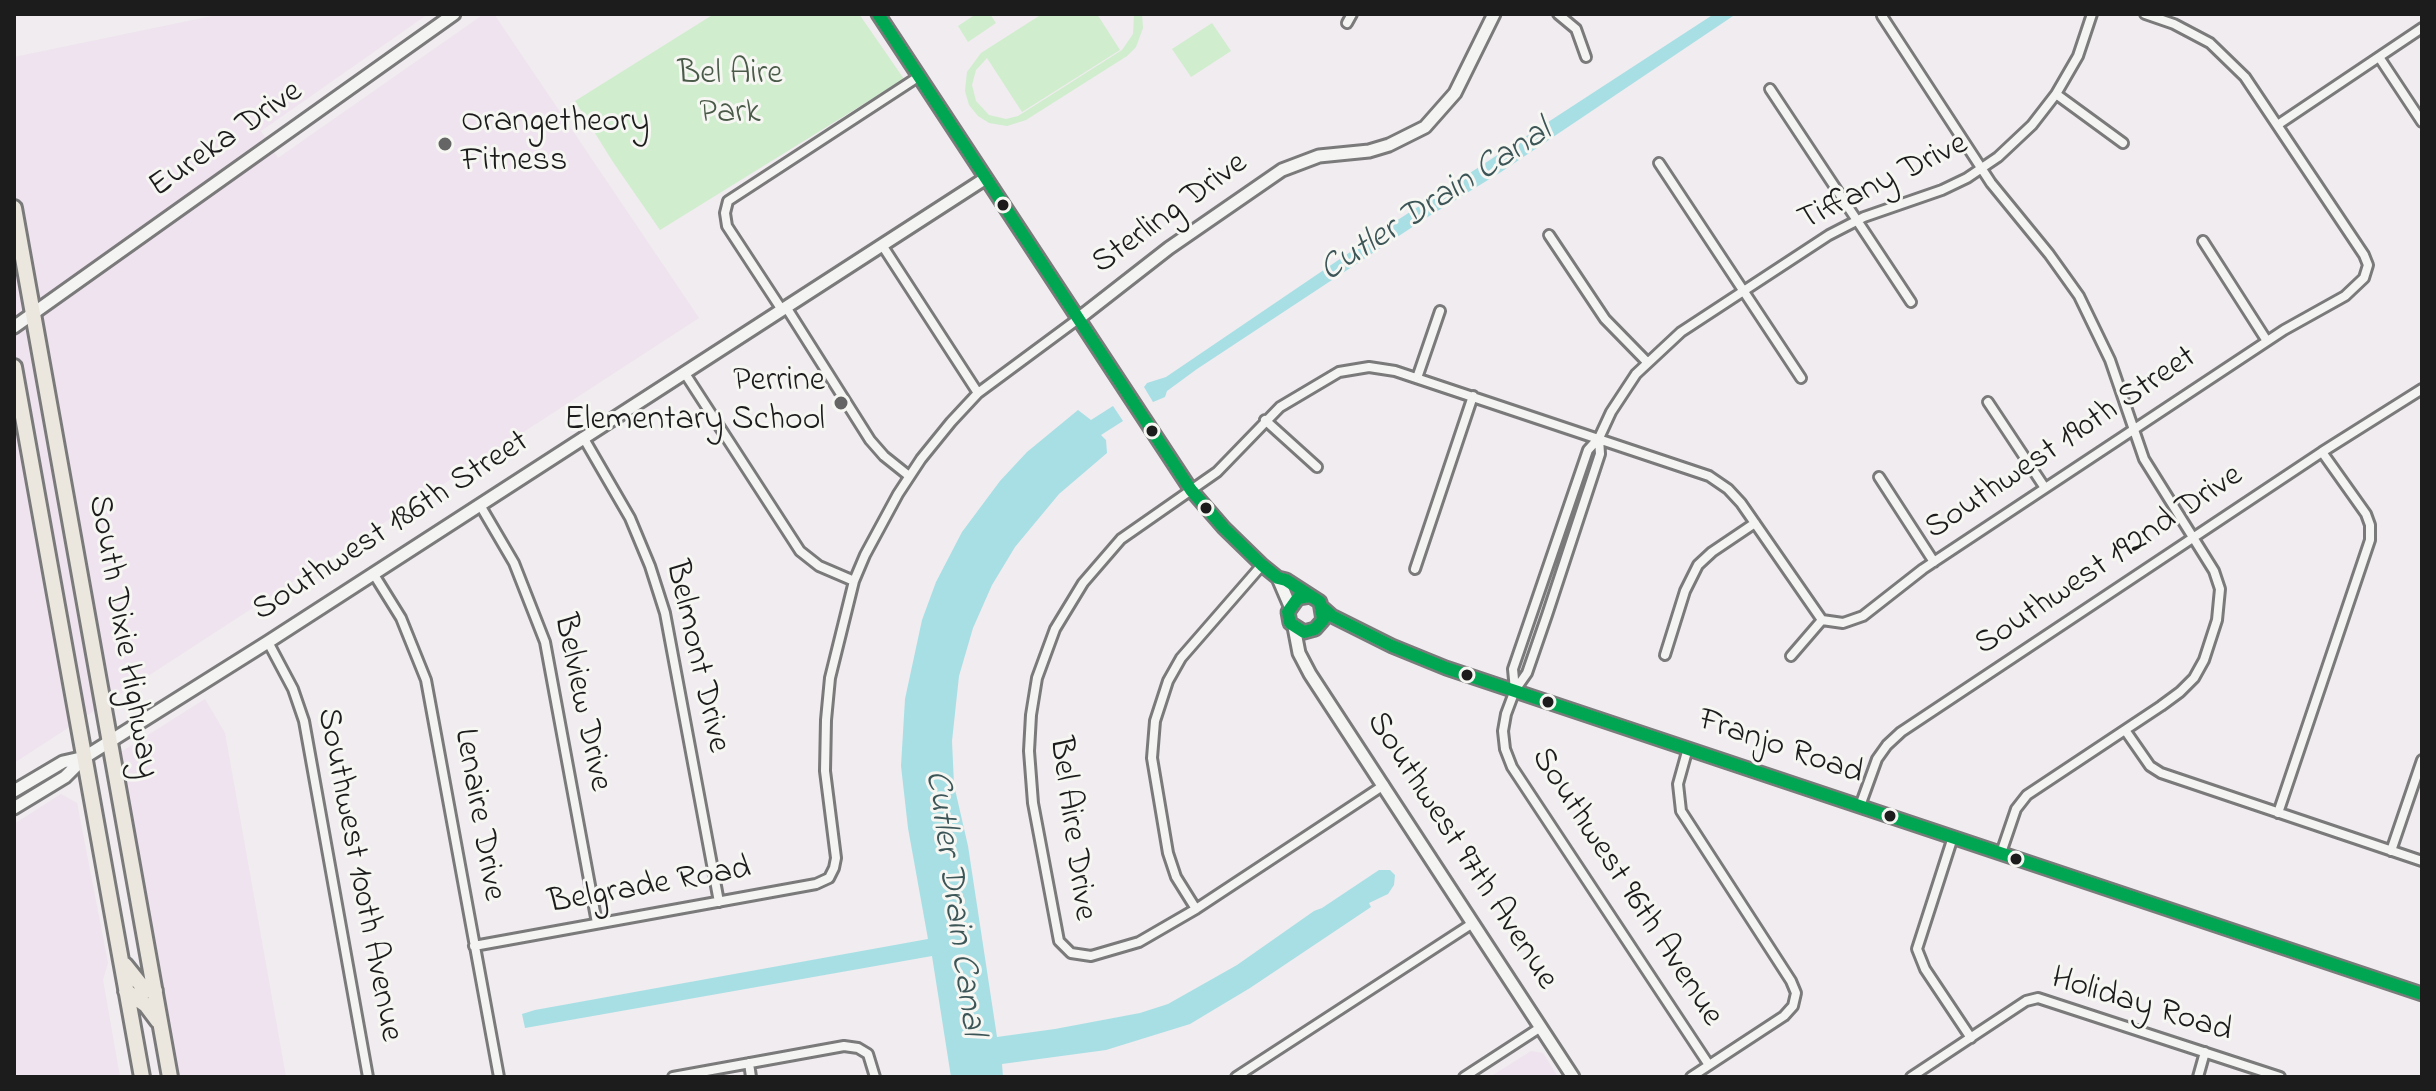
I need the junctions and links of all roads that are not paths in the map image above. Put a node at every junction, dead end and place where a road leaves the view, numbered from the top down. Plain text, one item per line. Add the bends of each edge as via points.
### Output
1 (454, 14) edge
2 (878, 14) edge
3 (1352, 14) edge
4 (1494, 14) edge
5 (1558, 14) edge
6 (2092, 14) edge
7 (2145, 14) edge
8 (1882, 16) edge
9 (1347, 23) dead end
10 (2422, 28) edge
11 (1586, 57) dead end
12 (2379, 57) junction
13 (918, 77) junction
14 (1770, 89) dead end
15 (2056, 94) junction
16 (2422, 122) edge
17 (2279, 124) junction
18 (2123, 143) dead end
19 (1659, 163) dead end
20 (1981, 168) junction
21 (986, 178) junction
22 (14, 208) edge
23 (1857, 220) junction
24 (1549, 235) dead end
25 (2203, 241) dead end
26 (882, 245) junction
27 (1745, 291) junction
28 (1911, 302) dead end
29 (784, 308) junction
30 (1440, 311) dead end
31 (33, 314) junction
32 (1078, 319) junction
33 (14, 327) edge
34 (2267, 341) junction
35 (1647, 362) junction
36 (14, 367) edge
37 (684, 372) junction
38 (1417, 378) junction
39 (1801, 378) dead end
40 (2422, 389) edge
41 (978, 393) junction
42 (1473, 396) junction
43 (1988, 402) dead end
44 (1265, 420) junction
45 (2133, 429) junction
46 (583, 437) junction
47 (1599, 438) junction
48 (2322, 452) junction
49 (1317, 467) dead end
50 (909, 476) junction
51 (1879, 477) dead end
52 (2045, 488) junction
53 (1191, 490) junction
54 (65, 492) junction
55 (38, 497) junction
56 (480, 505) junction
57 (1755, 523) junction
58 (2193, 538) junction
59 (1934, 562) junction
60 (1262, 565) junction
61 (1415, 569) dead end
62 (373, 573) junction
63 (1278, 578) junction
64 (854, 581) junction
65 (1310, 596) junction
66 (1290, 606) junction
67 (1323, 608) junction
68 (1822, 620) junction
69 (1351, 626) junction
70 (1294, 627) junction
71 (1315, 628) junction
72 (268, 642) junction
73 (1665, 655) dead end
74 (1791, 656) dead end
75 (1303, 657) junction
76 (1515, 690) junction
77 (2125, 730) junction
78 (110, 742) junction
79 (1688, 748) junction
80 (85, 757) junction
81 (2422, 760) edge
82 (1384, 785) junction
83 (14, 791) edge
84 (1860, 806) junction
85 (14, 808) edge
86 (2278, 813) junction
87 (1953, 837) junction
88 (2391, 851) junction
89 (2001, 853) junction
90 (2422, 861) edge
91 (831, 874) joint
92 (719, 902) junction
93 (1196, 909) junction
94 (597, 923) junction
95 (1473, 923) junction
96 (474, 946) junction
97 (121, 958) junction
98 (126, 991) junction
99 (155, 991) junction
100 (2422, 994) edge
101 (161, 1024) junction
102 (1541, 1027) junction
103 (1971, 1038) junction
104 (2205, 1052) junction
105 (749, 1063) junction
106 (1709, 1065) junction
107 (142, 1077) edge
108 (170, 1077) edge
109 (368, 1077) edge
110 (499, 1077) edge
111 (673, 1077) edge
112 (751, 1077) edge
113 (875, 1077) edge
114 (1236, 1077) edge
115 (1464, 1077) edge
116 (1573, 1077) edge
117 (1691, 1077) edge
118 (1911, 1077) edge
119 (2198, 1077) edge
120 (2280, 1077) edge

1 - 31 street, Eureka Drive
2 - 13 street
3 - 9 street
4 - 32 street, Sterling Drive via 1455,93 1425,127 1389,145 1319,156 1282,170
5 - 11 street via 1576,29
6 - 15 street, Tiffany Drive via 2078,56
7 - 17 street via 2187,30 2220,51
8 - 20 street
10 - 12 street
12 - 16 street
12 - 17 street
13 - 21 street
13 - 29 street via 727,204 727,226
14 - 23 street
15 - 18 street
15 - 20 street, Tiffany Drive via 2021,137
17 - 34 street, Southwest 190th Street via 2368,265 2352,291
19 - 27 street
20 - 23 street, Tiffany Drive via 1942,190
20 - 45 street via 2079,296 2110,360
21 - 26 street, Southwest 186th Street
21 - 32 street
22 - 31 highway, South Dixie Highway
23 - 27 street, Tiffany Drive
23 - 28 street
24 - 35 street via 1605,319
25 - 34 street
26 - 29 street, Southwest 186th Street
26 - 41 street
27 - 35 street, Tiffany Drive via 1681,332
27 - 39 street
29 - 37 street, Southwest 186th Street
29 - 50 street via 870,440
30 - 38 street
31 - 33 street, Eureka Drive
31 - 54 highway, South Dixie Highway
32 - 41 street, Sterling Drive
32 - 53 street
34 - 45 street, Southwest 190th Street
35 - 47 street, Tiffany Drive via 1618,400
36 - 55 highway, South Dixie Highway
37 - 46 street, Southwest 186th Street
37 - 64 street via 800,551
38 - 42 street, Bel Aire Drive
38 - 44 street, Bel Aire Drive via 1379,367 1349,369 1311,387
40 - 48 street, Southwest 192nd Drive
41 - 50 street, Sterling Drive
42 - 47 street, Bel Aire Drive
42 - 61 street
43 - 52 street
44 - 49 street
44 - 53 street, Bel Aire Drive via 1226,464
45 - 52 street, Southwest 190th Street
45 - 58 street via 2149,469
46 - 56 street, Southwest 186th Street
46 - 92 street, Belmont Drive via 630,518 665,613
47 - 57 street, Bel Aire Drive via 1715,480 1735,495
47 - 76 street, Tiffany Drive via 1594,475 1527,673
47 - 76 street, Tiffany Drive via 1588,450 1513,669
48 - 58 street, Southwest 192nd Drive
48 - 86 street via 2366,514 2370,540
50 - 64 street, Sterling Drive
51 - 59 street
52 - 59 street, Southwest 190th Street
53 - 60 street
53 - 93 street, Bel Aire Drive via 1130,531 1104,556 1066,610 1041,665 1029,727 1030,776 1054,921 1064,948 1083,956 1110,952 1149,937
54 - 55 highway
54 - 78 highway, South Dixie Highway
55 - 80 highway, South Dixie Highway
56 - 62 street, Southwest 186th Street
56 - 94 street, Belview Drive via 514,563 545,642
57 - 68 street, Bel Aire Drive
57 - 73 street via 1698,565
58 - 77 street via 2214,571 2221,598 2213,635 2194,678
58 - 84 street, Southwest 192nd Drive via 1901,732 1877,759
59 - 68 street, Southwest 190th Street via 1863,616 1843,623
60 - 63 street
60 - 93 street via 1181,658 1155,721 1152,758 1168,853
62 - 72 street, Southwest 186th Street
62 - 96 street, Lenaire Drive via 401,618 426,680
63 - 65 street
63 - 66 street
64 - 91 street, Sterling Drive via 830,678 826,720 825,771 836,858
65 - 66 street
65 - 67 street
66 - 70 street via 1288,618
67 - 69 street, Franjo Road
67 - 71 street
68 - 74 street
69 - 71 street, Franjo Road
69 - 76 street, Franjo Road via 1415,656
70 - 71 street
70 - 75 street, Southwest 97th Avenue
71 - 75 street
72 - 78 street, Southwest 186th Street
72 - 109 street, Southwest 100th Avenue via 304,721
75 - 82 street, Southwest 97th Avenue
76 - 79 street, Franjo Road
76 - 106 street, Southwest 96th Avenue via 1504,724 1508,759
77 - 86 street via 2155,770
77 - 89 street via 2027,795 2016,809
78 - 80 street, Southwest 186th Street
78 - 99 highway, South Dixie Highway
79 - 84 street, Franjo Road
79 - 106 street via 1678,784 1681,811 1791,981 1795,996 1787,1013
80 - 83 street via 63,762
80 - 85 street via 65,777
80 - 97 highway, South Dixie Highway
81 - 88 street
82 - 93 street
82 - 95 street, Southwest 97th Avenue
84 - 87 street, Franjo Road
86 - 88 street
87 - 89 street, Franjo Road
87 - 103 street via 1917,949
88 - 90 street
89 - 100 street, Franjo Road
91 - 92 street, Belgrade Road via 816,884
92 - 94 street, Belgrade Road
94 - 96 street, Belgrade Road
95 - 102 street, Southwest 97th Avenue
95 - 114 street
96 - 110 street, Lenaire Drive
97 - 98 highway, South Dixie Highway
97 - 99 highway via 145,990
98 - 101 highway
98 - 107 highway, South Dixie Highway
99 - 101 highway, South Dixie Highway
101 - 108 highway, South Dixie Highway
102 - 115 street
102 - 116 street, Southwest 97th Avenue
103 - 104 street, Holiday Road via 2026,1001 2042,998
103 - 118 street, Holiday Road
104 - 119 street
104 - 120 street, Holiday Road
105 - 111 street
105 - 112 street
105 - 113 street via 839,1046 864,1050
106 - 117 street

